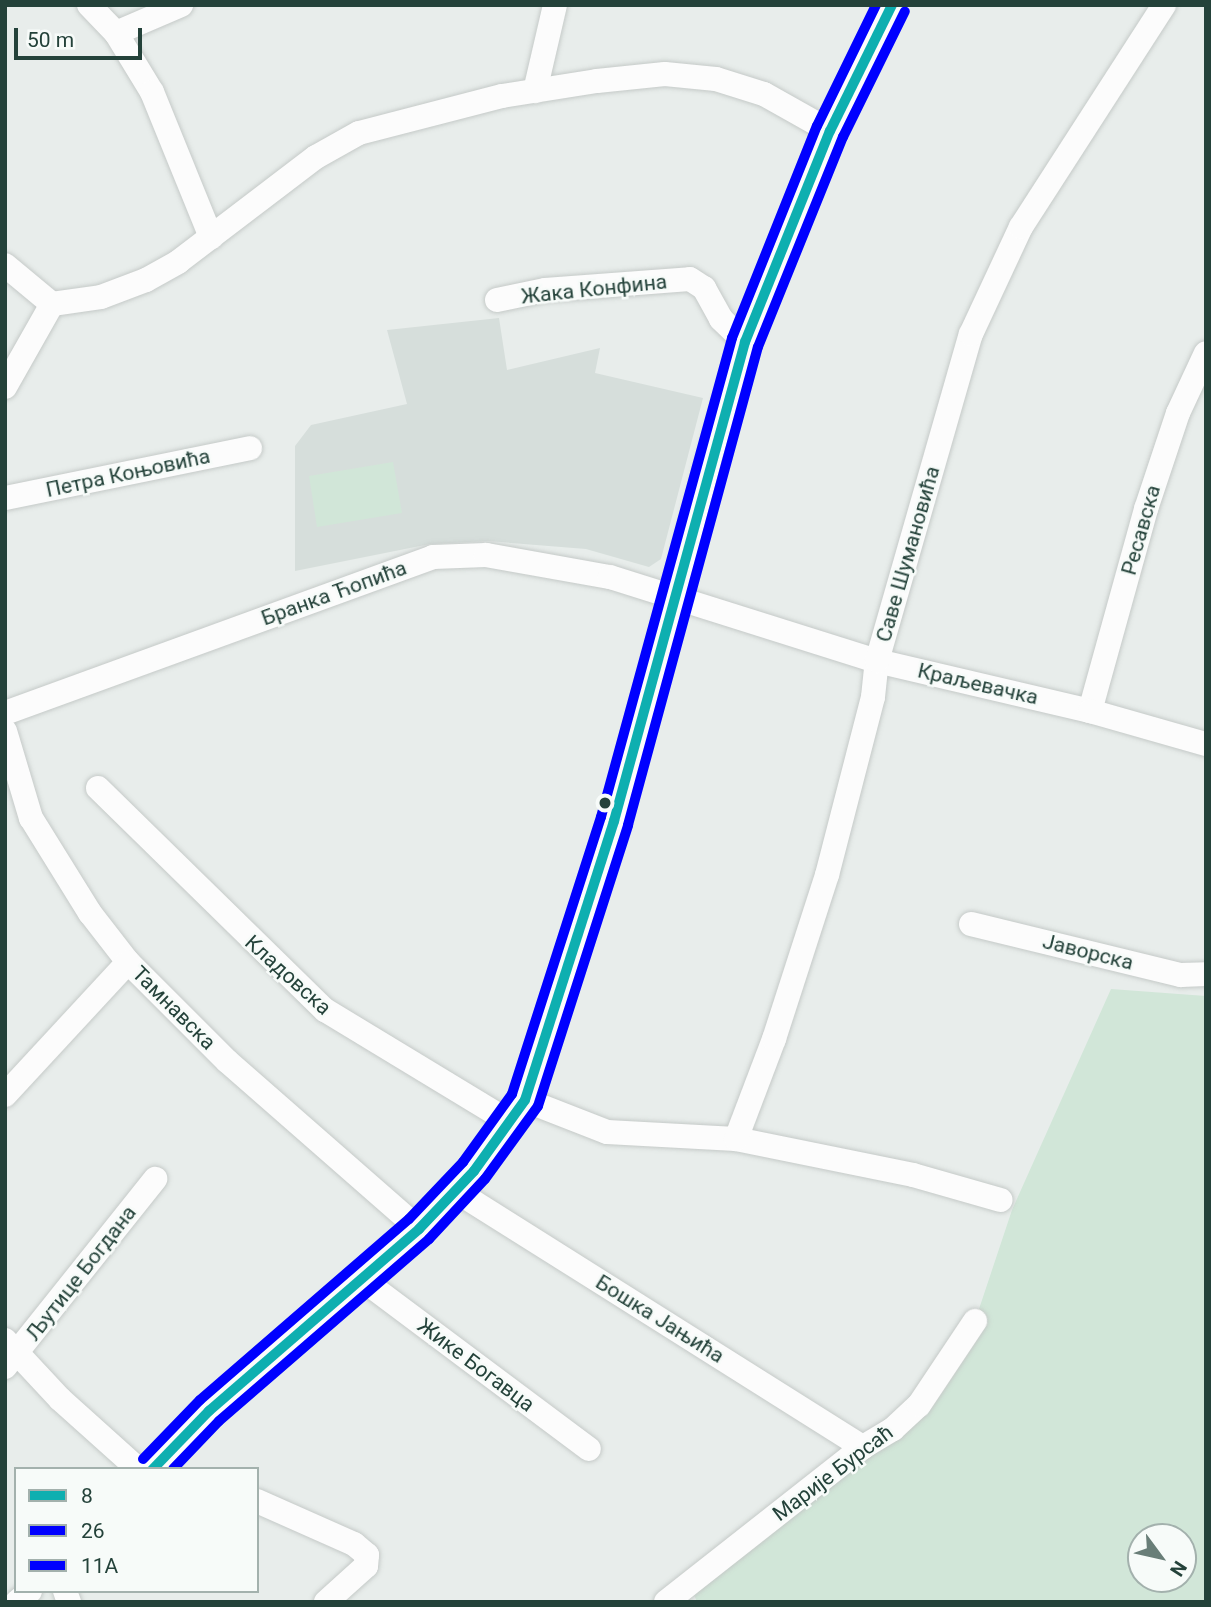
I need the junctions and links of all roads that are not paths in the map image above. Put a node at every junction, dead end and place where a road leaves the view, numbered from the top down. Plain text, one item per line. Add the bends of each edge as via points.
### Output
1 (89, 5) edge
2 (181, 5) edge
3 (555, 5) edge
4 (892, 5) edge
5 (1164, 5) edge
6 (116, 33) junction
7 (535, 91) junction
8 (830, 131) junction
9 (211, 237) junction
10 (5, 265) edge
11 (497, 300) dead end
12 (52, 304) junction
13 (745, 342) junction
14 (1206, 353) edge
15 (5, 387) edge
16 (250, 448) dead end
17 (5, 498) edge
18 (672, 597) junction
19 (877, 661) junction
20 (1090, 711) junction
21 (5, 713) edge
22 (5, 731) edge
23 (1206, 744) edge
24 (98, 788) dead end
25 (971, 924) dead end
26 (128, 962) junction
27 (1206, 974) edge
28 (5, 1095) edge
29 (525, 1100) junction
30 (510, 1122) junction
31 (736, 1139) junction
32 (155, 1179) dead end
33 (456, 1191) junction
34 (1002, 1200) dead end
35 (419, 1229) junction
36 (363, 1280) junction
37 (975, 1321) dead end
38 (9, 1354) edge
39 (863, 1447) junction
40 (589, 1449) dead end
41 (166, 1466) edge
42 (136, 1467) edge
43 (259, 1503) edge
44 (326, 1602) edge
45 (666, 1602) edge

1 - 6 street
2 - 6 street
3 - 7 street
4 - 8 street
5 - 19 street, Саве Шумановића via 1021,227 971,334
6 - 9 street via 163,113
7 - 8 street via 687,74 764,94
7 - 9 street via 359,133 316,158
8 - 13 street
9 - 12 street via 178,262 129,288
10 - 12 street
11 - 13 street, Жака Конфина via 545,290 690,279 704,288 721,319
12 - 15 street
13 - 18 street
14 - 20 street, Ресавска via 1178,413 1146,509
16 - 17 street, Петра Коњовића
18 - 19 street, Краљевачка
18 - 21 street, Бранка Ћопића via 610,577 528,561 486,555 433,557
18 - 29 street via 614,821
19 - 20 street, Краљевачка
19 - 31 street, Саве Шумановића via 873,697 828,875
20 - 23 street, Краљевачка
22 - 26 street, Тамнавска via 32,818
24 - 30 street, Кладовска via 325,1010
25 - 27 street, Јаворска via 1181,975
26 - 28 street
26 - 35 street, Тамнавска via 227,1061
29 - 30 street
29 - 31 street via 607,1132
30 - 33 street
31 - 34 street via 913,1175
32 - 38 street, Љутице Богдана
33 - 35 street
33 - 39 street, Бошка Јањића
35 - 36 street
36 - 40 street, Жике Богавца
36 - 41 street via 209,1411
37 - 39 street, Марије Бурсаћ via 919,1405
38 - 42 street
39 - 45 street, Марије Бурсаћ
43 - 44 street via 354,1544 368,1555 366,1566

